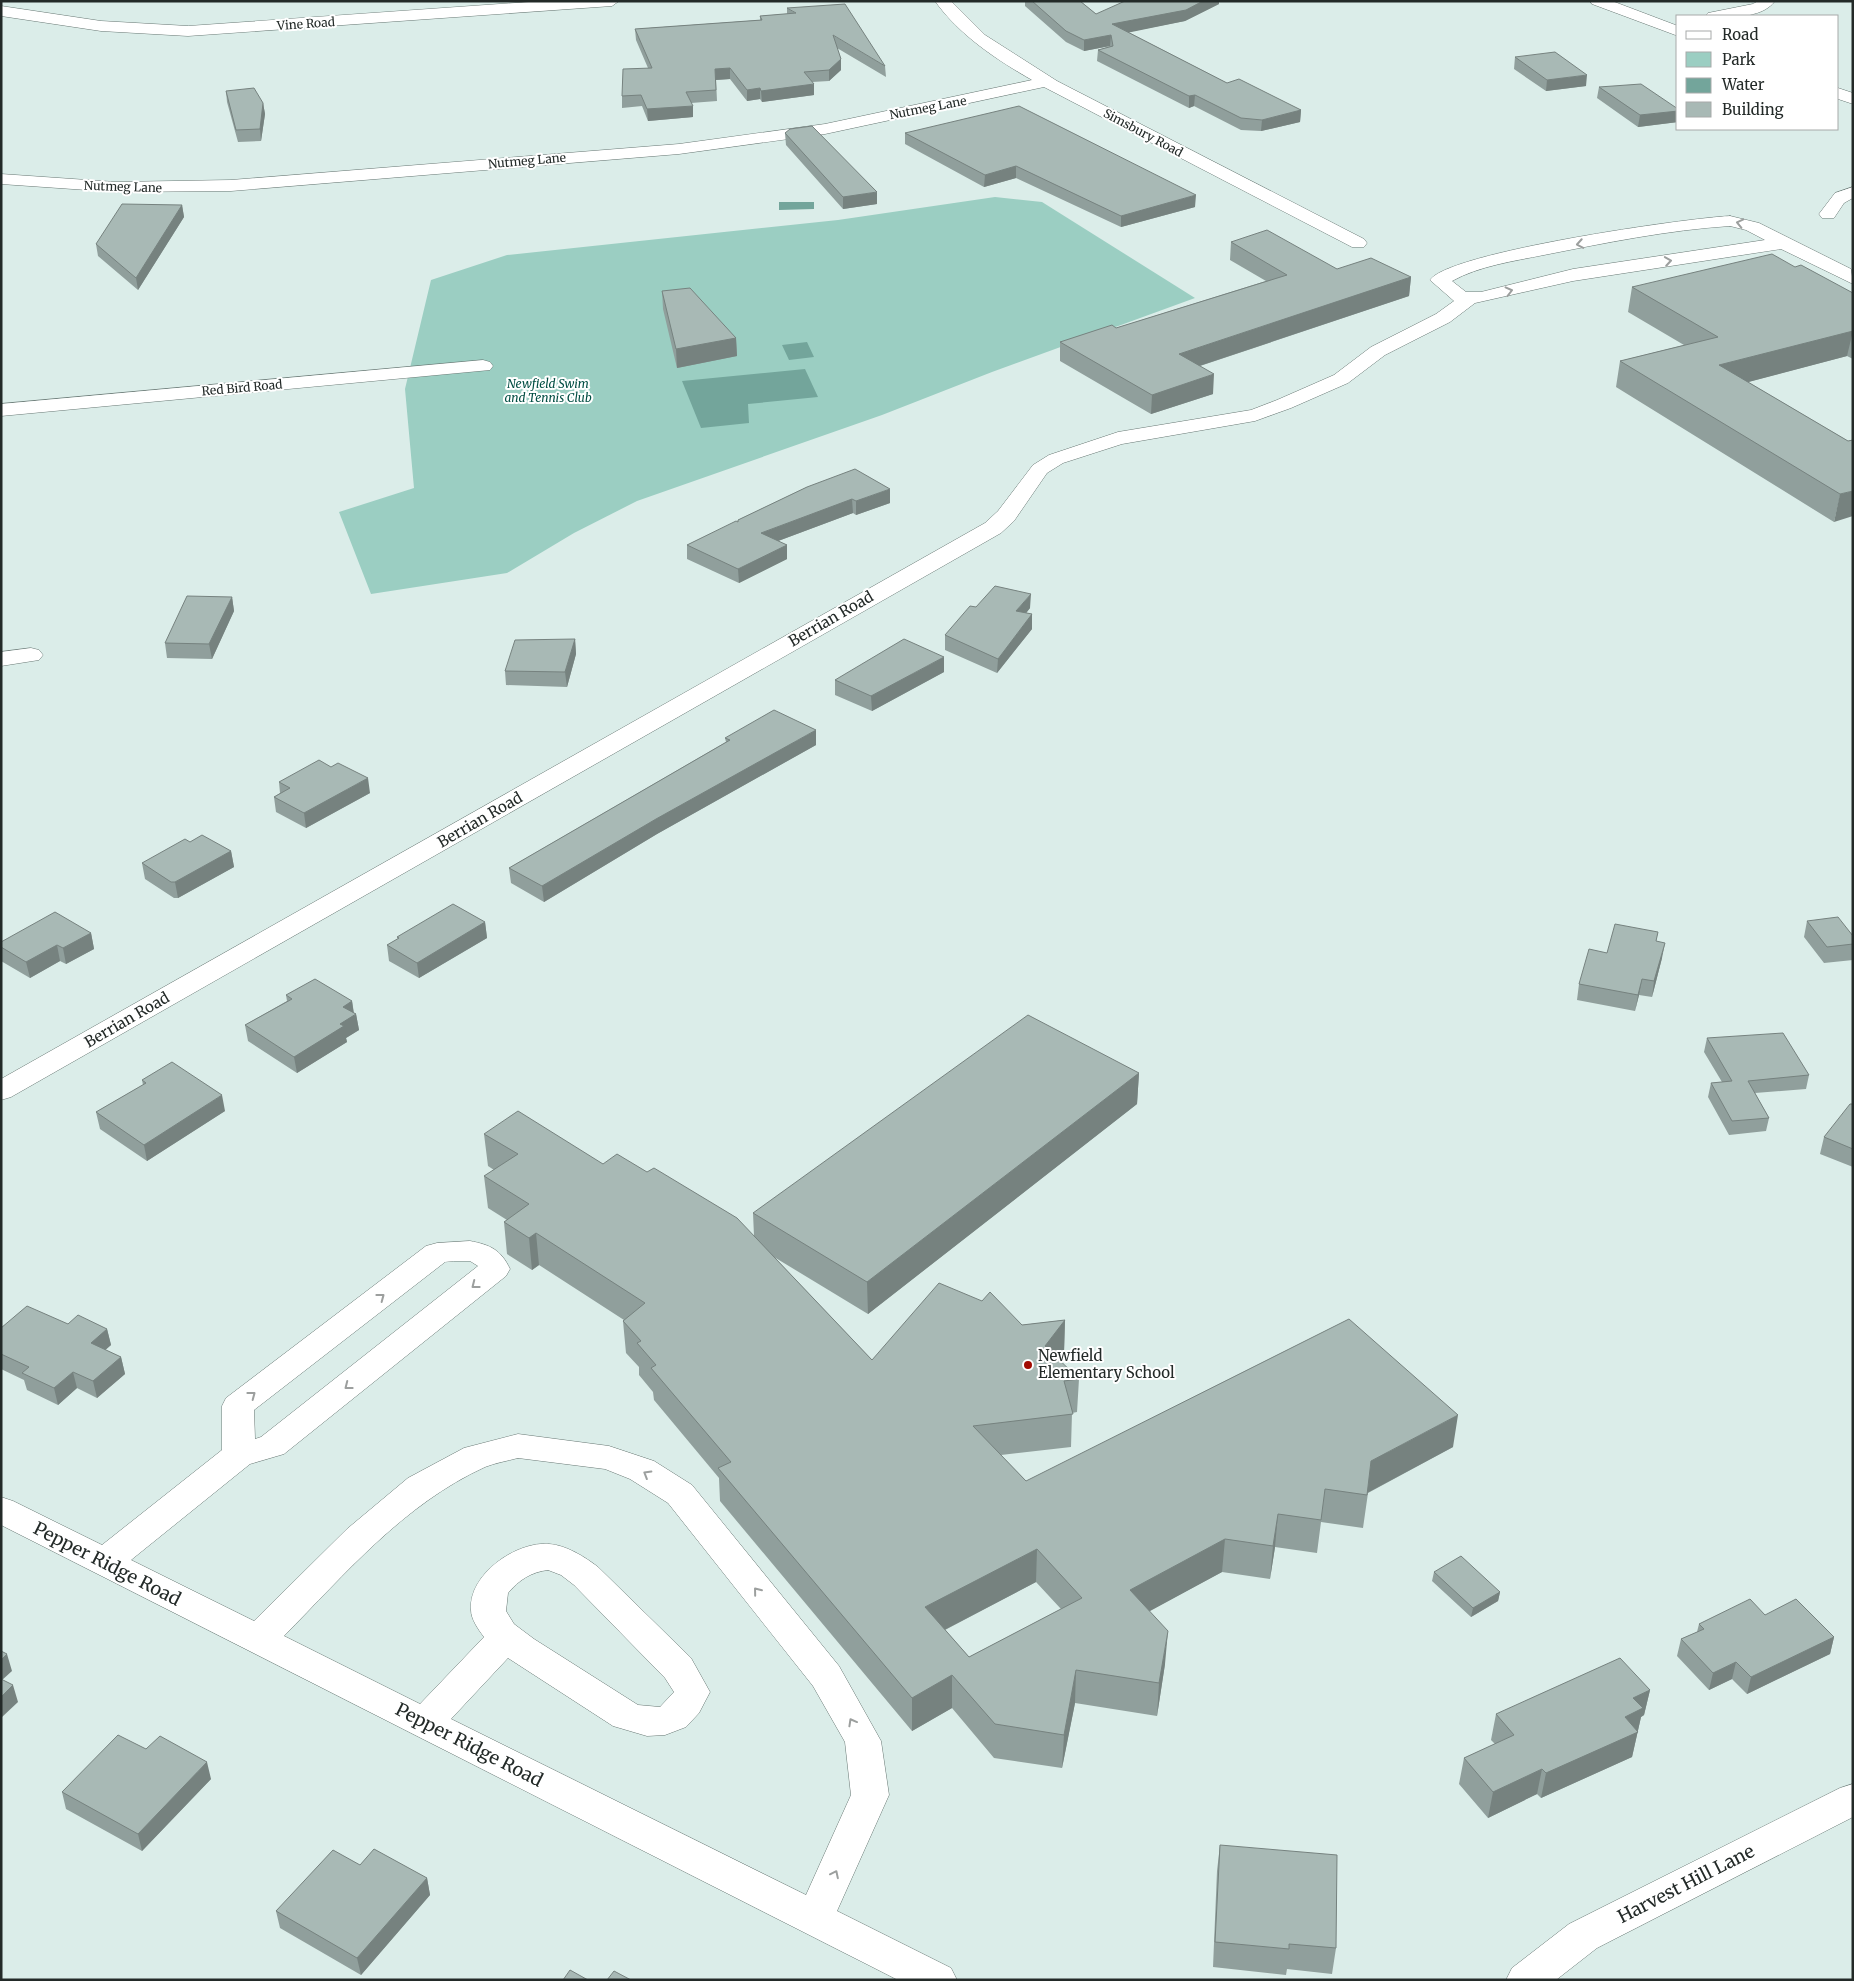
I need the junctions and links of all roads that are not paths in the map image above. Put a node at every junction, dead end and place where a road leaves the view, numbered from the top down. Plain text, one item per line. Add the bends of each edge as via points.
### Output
1 (612, 1) edge
2 (942, 1) edge
3 (1768, 1) edge
4 (1604, 2) edge
5 (461, 7) edge
6 (1, 11) edge
7 (1719, 15) edge
8 (32, 16) junction
9 (1, 26) edge
10 (1673, 27) edge
11 (1047, 82) junction
12 (1839, 93) edge
13 (1853, 99) edge
14 (1, 179) edge
15 (1853, 192) edge
16 (1828, 214) dead end
17 (1358, 243) dead end
18 (1784, 243) junction
19 (1853, 278) edge
20 (1469, 299) junction
21 (482, 366) dead end
22 (1, 410) edge
23 (31, 655) dead end
24 (1, 659) edge
25 (1, 1091) edge
26 (239, 1455) junction
27 (1, 1510) edge
28 (105, 1562) junction
29 (505, 1638) junction
30 (258, 1640) junction
31 (425, 1723) junction
32 (1853, 1799) edge
33 (814, 1918) junction
34 (938, 1980) edge
35 (1526, 1980) edge

1 - 5 street, Vine Road
2 - 11 street, Simsbury Road via 954,17 985,42
3 - 7 street via 1758,8
4 - 10 street
5 - 8 street, Vine Road via 188,31 101,26
6 - 8 street, Vine Road
8 - 9 street
11 - 14 street, Nutmeg Lane via 931,109 751,141 365,176 159,189 49,185
11 - 17 street, Simsbury Road
12 - 13 street
15 - 16 street via 1836,200
18 - 19 street
20 -> 18 street via 1573,276
18 -> 20 street via 1757,227 1731,220 1692,224 1510,256 1442,276 1439,280 1461,297
20 - 25 street, Berrian Road via 1443,318 1378,351 1341,379 1284,404 1255,415 1118,438 1056,459 1040,469 994,528
21 - 22 street, Red Bird Road
23 - 24 street
26 -> 26 street via 238,1406 261,1388 438,1253 478,1251 492,1261 495,1269 272,1446
26 - 28 street
27 - 28 street, Pepper Ridge Road
28 - 30 street, Pepper Ridge Road
29 - 29 street via 626,1716 643,1722 659,1723 676,1715 686,1707 692,1692 678,1668 586,1576 550,1557 535,1558 518,1565 493,1586 488,1600 489,1616
29 - 31 street
30 - 31 street, Pepper Ridge Road
33 -> 30 street via 870,1795 863,1741 826,1676 680,1494 642,1470 609,1458 518,1446 476,1457 420,1487 360,1538
31 - 33 street, Pepper Ridge Road
32 - 35 street, Harvest Hill Lane via 1583,1936
33 - 34 street, Pepper Ridge Road

